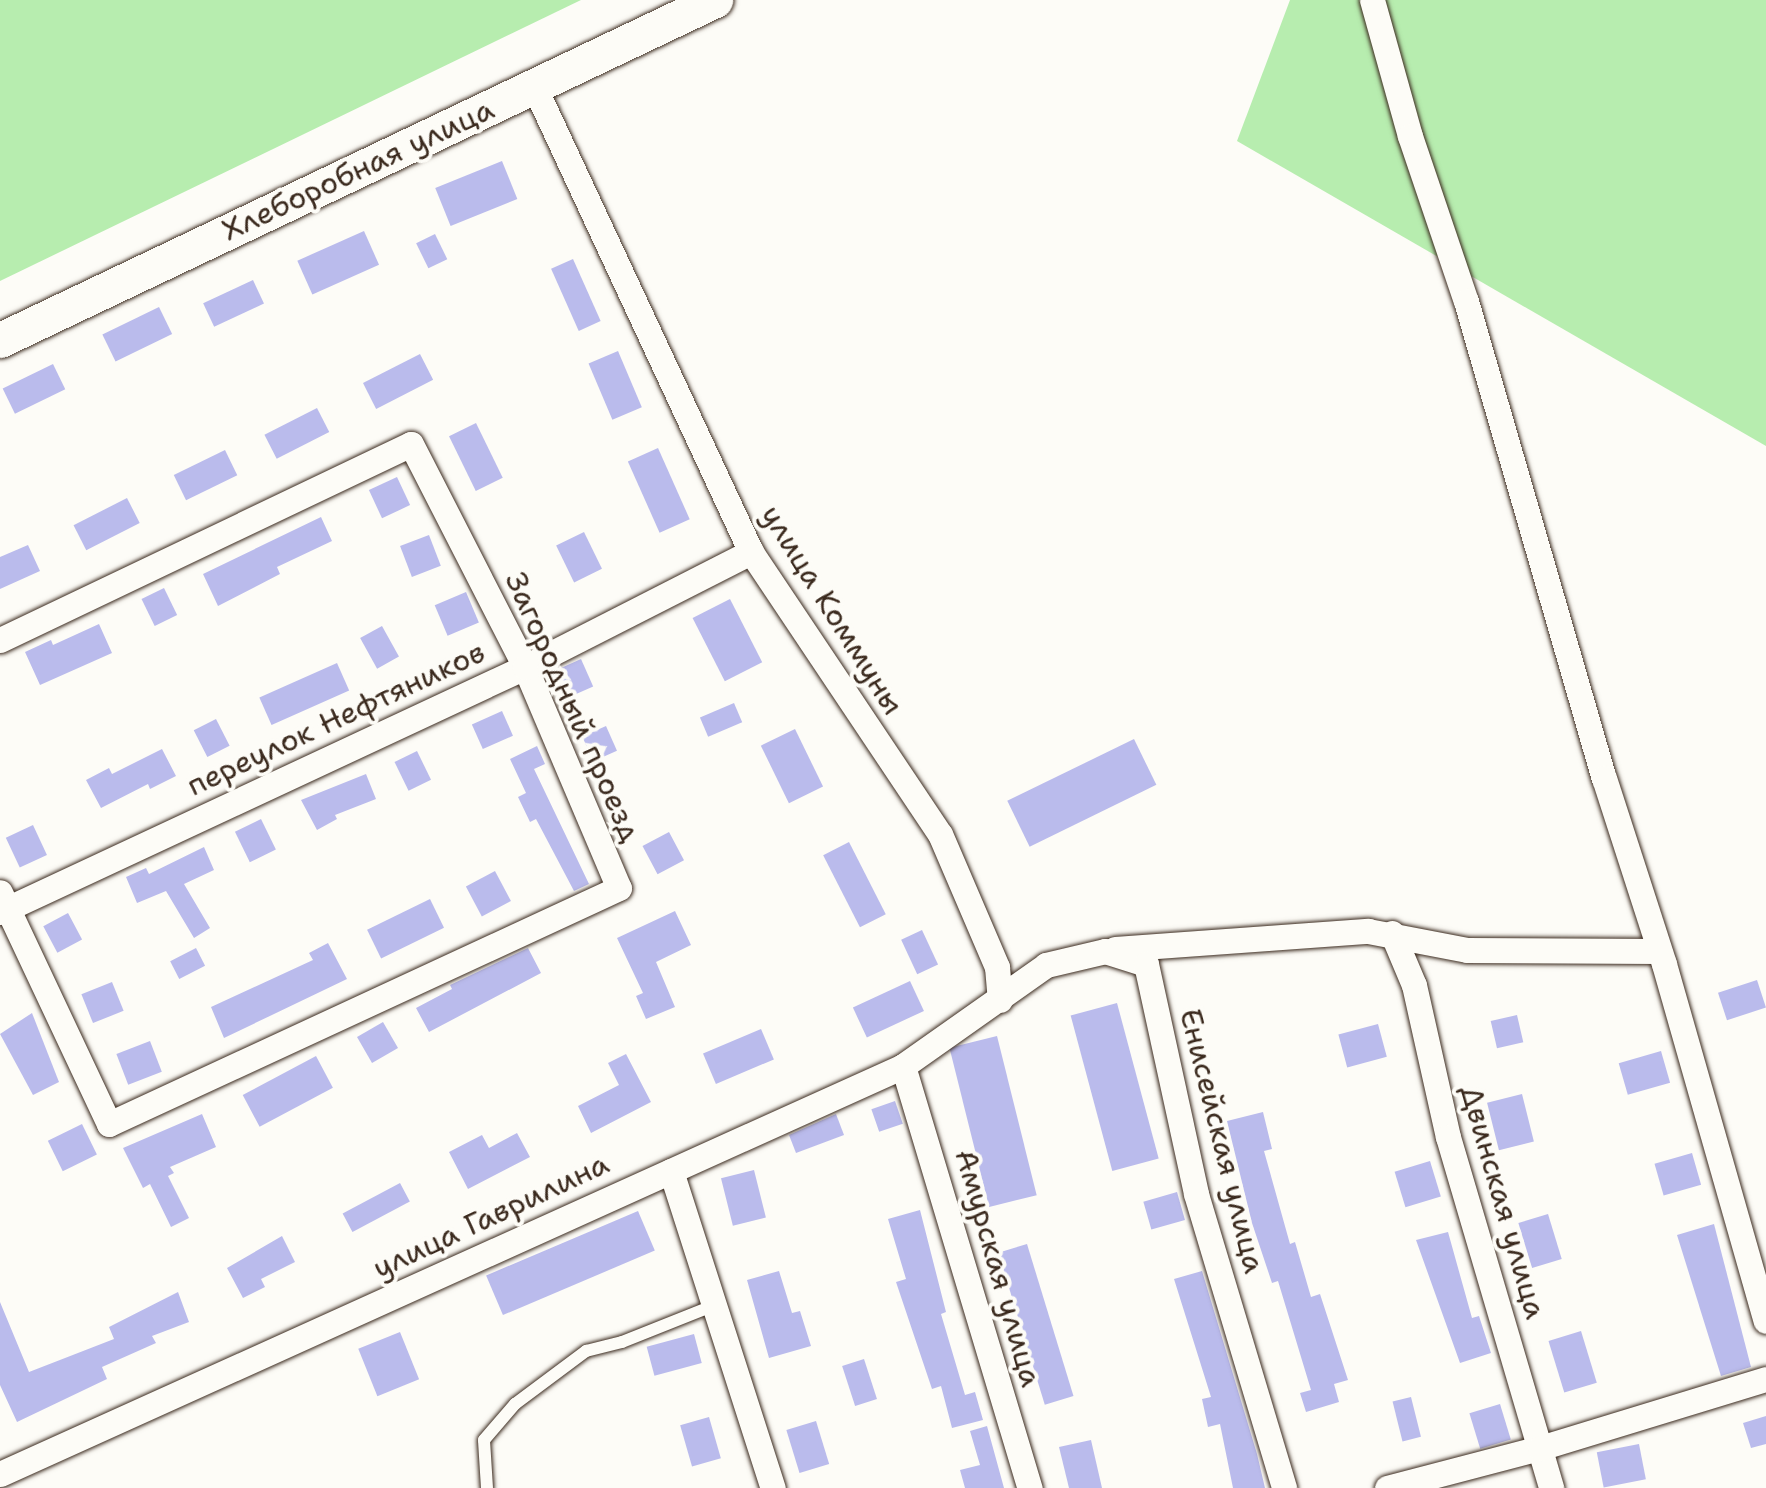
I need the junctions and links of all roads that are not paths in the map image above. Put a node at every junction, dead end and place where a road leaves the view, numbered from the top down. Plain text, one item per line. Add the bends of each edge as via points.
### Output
1 (715, 0) edge
2 (1372, 0) edge
3 (534, 86) junction
4 (0, 340) edge
5 (751, 552) junction
6 (0, 640) edge
7 (525, 667) junction
8 (3, 904) edge
9 (1392, 933) junction
10 (1105, 951) junction
11 (1658, 951) junction
12 (1000, 1000) junction
13 (903, 1066) junction
14 (670, 1170) junction
15 (715, 1305) junction
16 (1766, 1321) edge
17 (1766, 1379) edge
18 (1540, 1448) junction
19 (0, 1474) edge
20 (488, 1488) edge
21 (773, 1488) edge
22 (1030, 1488) edge
23 (1284, 1488) edge
24 (1387, 1488) edge
25 (1551, 1488) edge

1 - 3 main road, Хлеборобная улица
2 - 11 street
3 - 4 main road, Хлеборобная улица
3 - 5 street, улица Коммуны
5 - 7 street, переулок Нефтяников
5 - 12 street, улица Коммуны via 940,834 997,967
6 - 7 street, Загородный проезд via 411,444
7 - 8 street, переулок Нефтяников
7 - 8 street, Загородный проезд via 619,888 109,1124
9 - 10 street
9 - 11 street via 1467,950
9 - 18 street, Двинская улица via 1414,985 1448,1137
10 - 12 street via 1046,965
10 - 23 street, Енисейская улица via 1146,964 1196,1194
11 - 16 street
12 - 13 street, улица Гаврилина
13 - 14 street, улица Гаврилина
13 - 22 street, Амурская улица
14 - 15 street
14 - 19 street, улица Гаврилина
15 - 20 lane via 586,1352 515,1404 484,1440
15 - 21 street
17 - 18 street
18 - 24 street
18 - 25 street, Двинская улица

